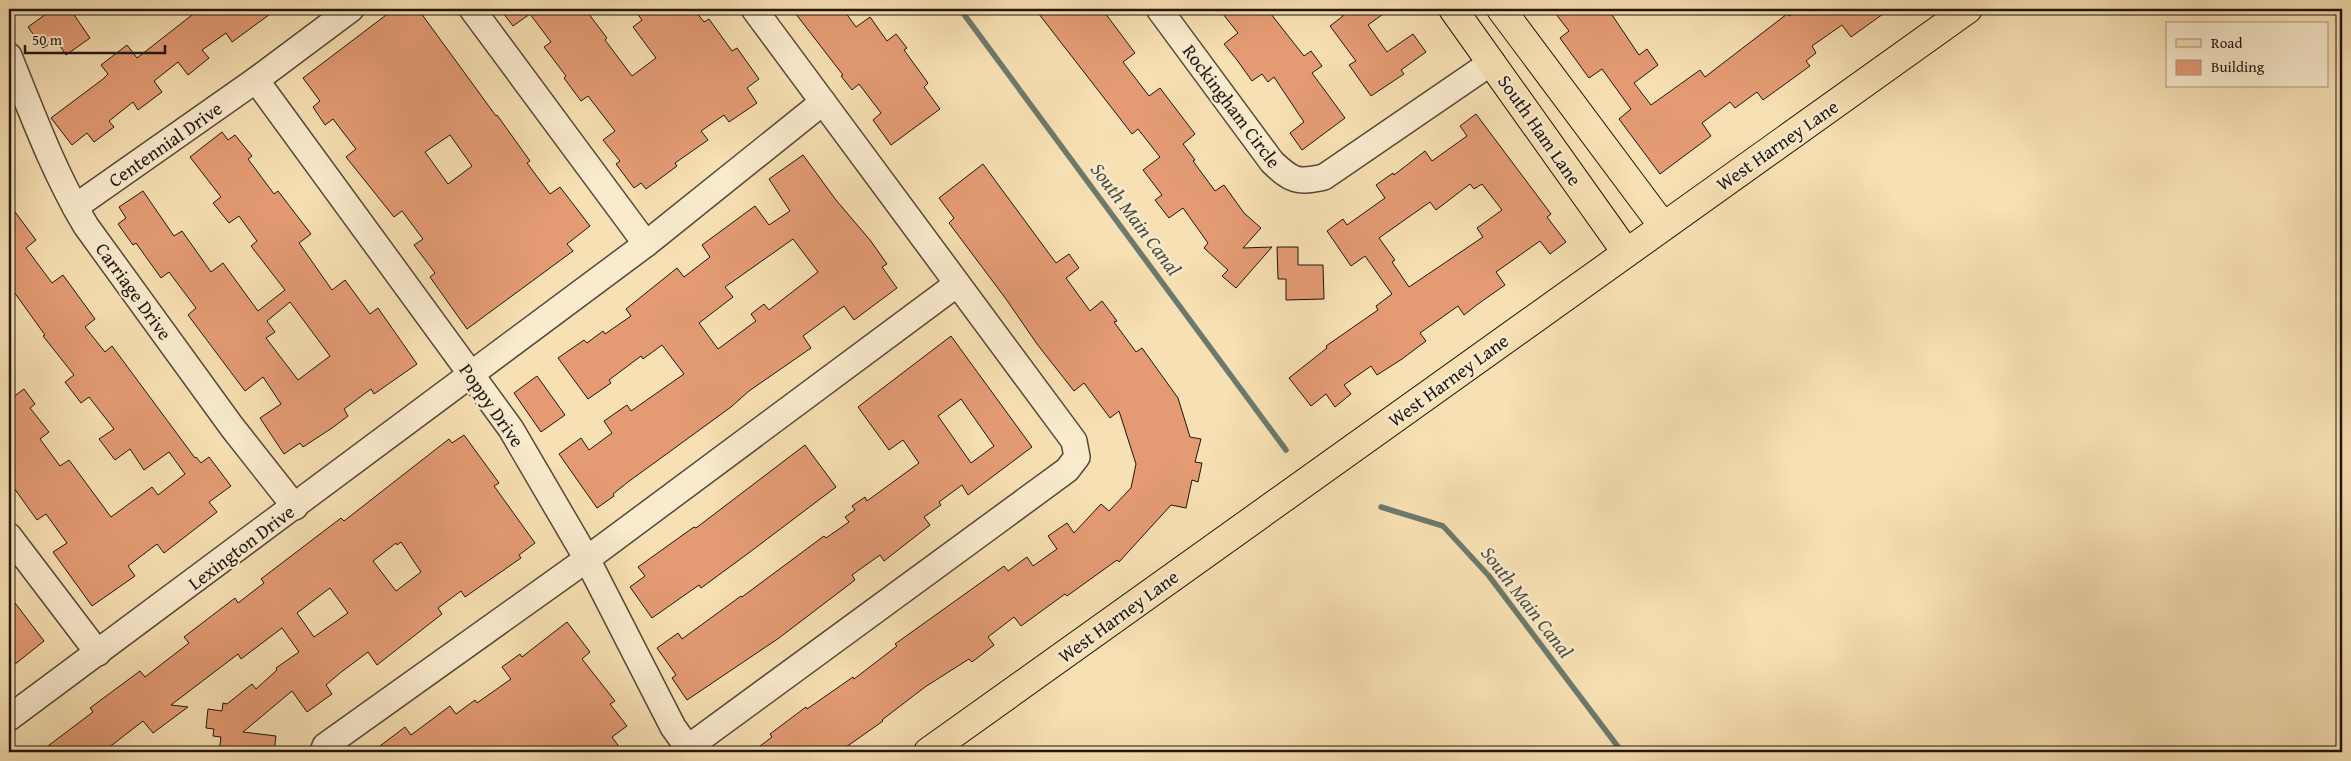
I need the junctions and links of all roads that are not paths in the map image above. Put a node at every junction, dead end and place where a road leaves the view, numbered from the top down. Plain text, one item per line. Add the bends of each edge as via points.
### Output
1 (351, 9) edge
2 (472, 9) edge
3 (754, 9) edge
4 (1159, 9) edge
5 (1453, 9) edge
6 (1501, 9) edge
7 (1968, 9) edge
8 (9, 56) edge
9 (1492, 62) junction
10 (256, 80) junction
11 (823, 102) junction
12 (75, 207) junction
13 (1663, 226) junction
14 (646, 244) junction
15 (1626, 252) junction
16 (957, 284) junction
17 (471, 374) junction
18 (294, 507) junction
19 (9, 536) edge
20 (587, 560) junction
21 (98, 653) junction
22 (9, 718) edge
23 (687, 751) edge
24 (323, 752) edge
25 (928, 752) edge

1 - 10 street, Centennial Drive
2 - 14 street
3 - 11 street
4 - 9 street, Rockingham Circle via 1272,162 1288,178 1304,182 1324,177
5 - 9 main road, South Ham Lane
6 - 13 main road, South Ham Lane
7 - 13 main road, West Harney Lane
8 - 12 street, Carriage Drive
9 - 15 main road, South Ham Lane
10 - 12 street, Centennial Drive
10 - 17 street, Poppy Drive
11 - 14 street, Lexington Drive
11 - 16 street
12 - 18 street, Carriage Drive via 232,427
13 - 15 main road, West Harney Lane
14 - 17 street, Lexington Drive
15 - 25 main road, West Harney Lane
16 - 20 street
16 - 23 street via 1074,441 1077,457 1067,470
17 - 18 street, Lexington Drive
17 - 20 street, Poppy Drive via 511,429
18 - 21 street, Lexington Drive
19 - 21 street
20 - 23 street, Poppy Drive
20 - 24 street via 325,746
21 - 22 street, Lexington Drive

